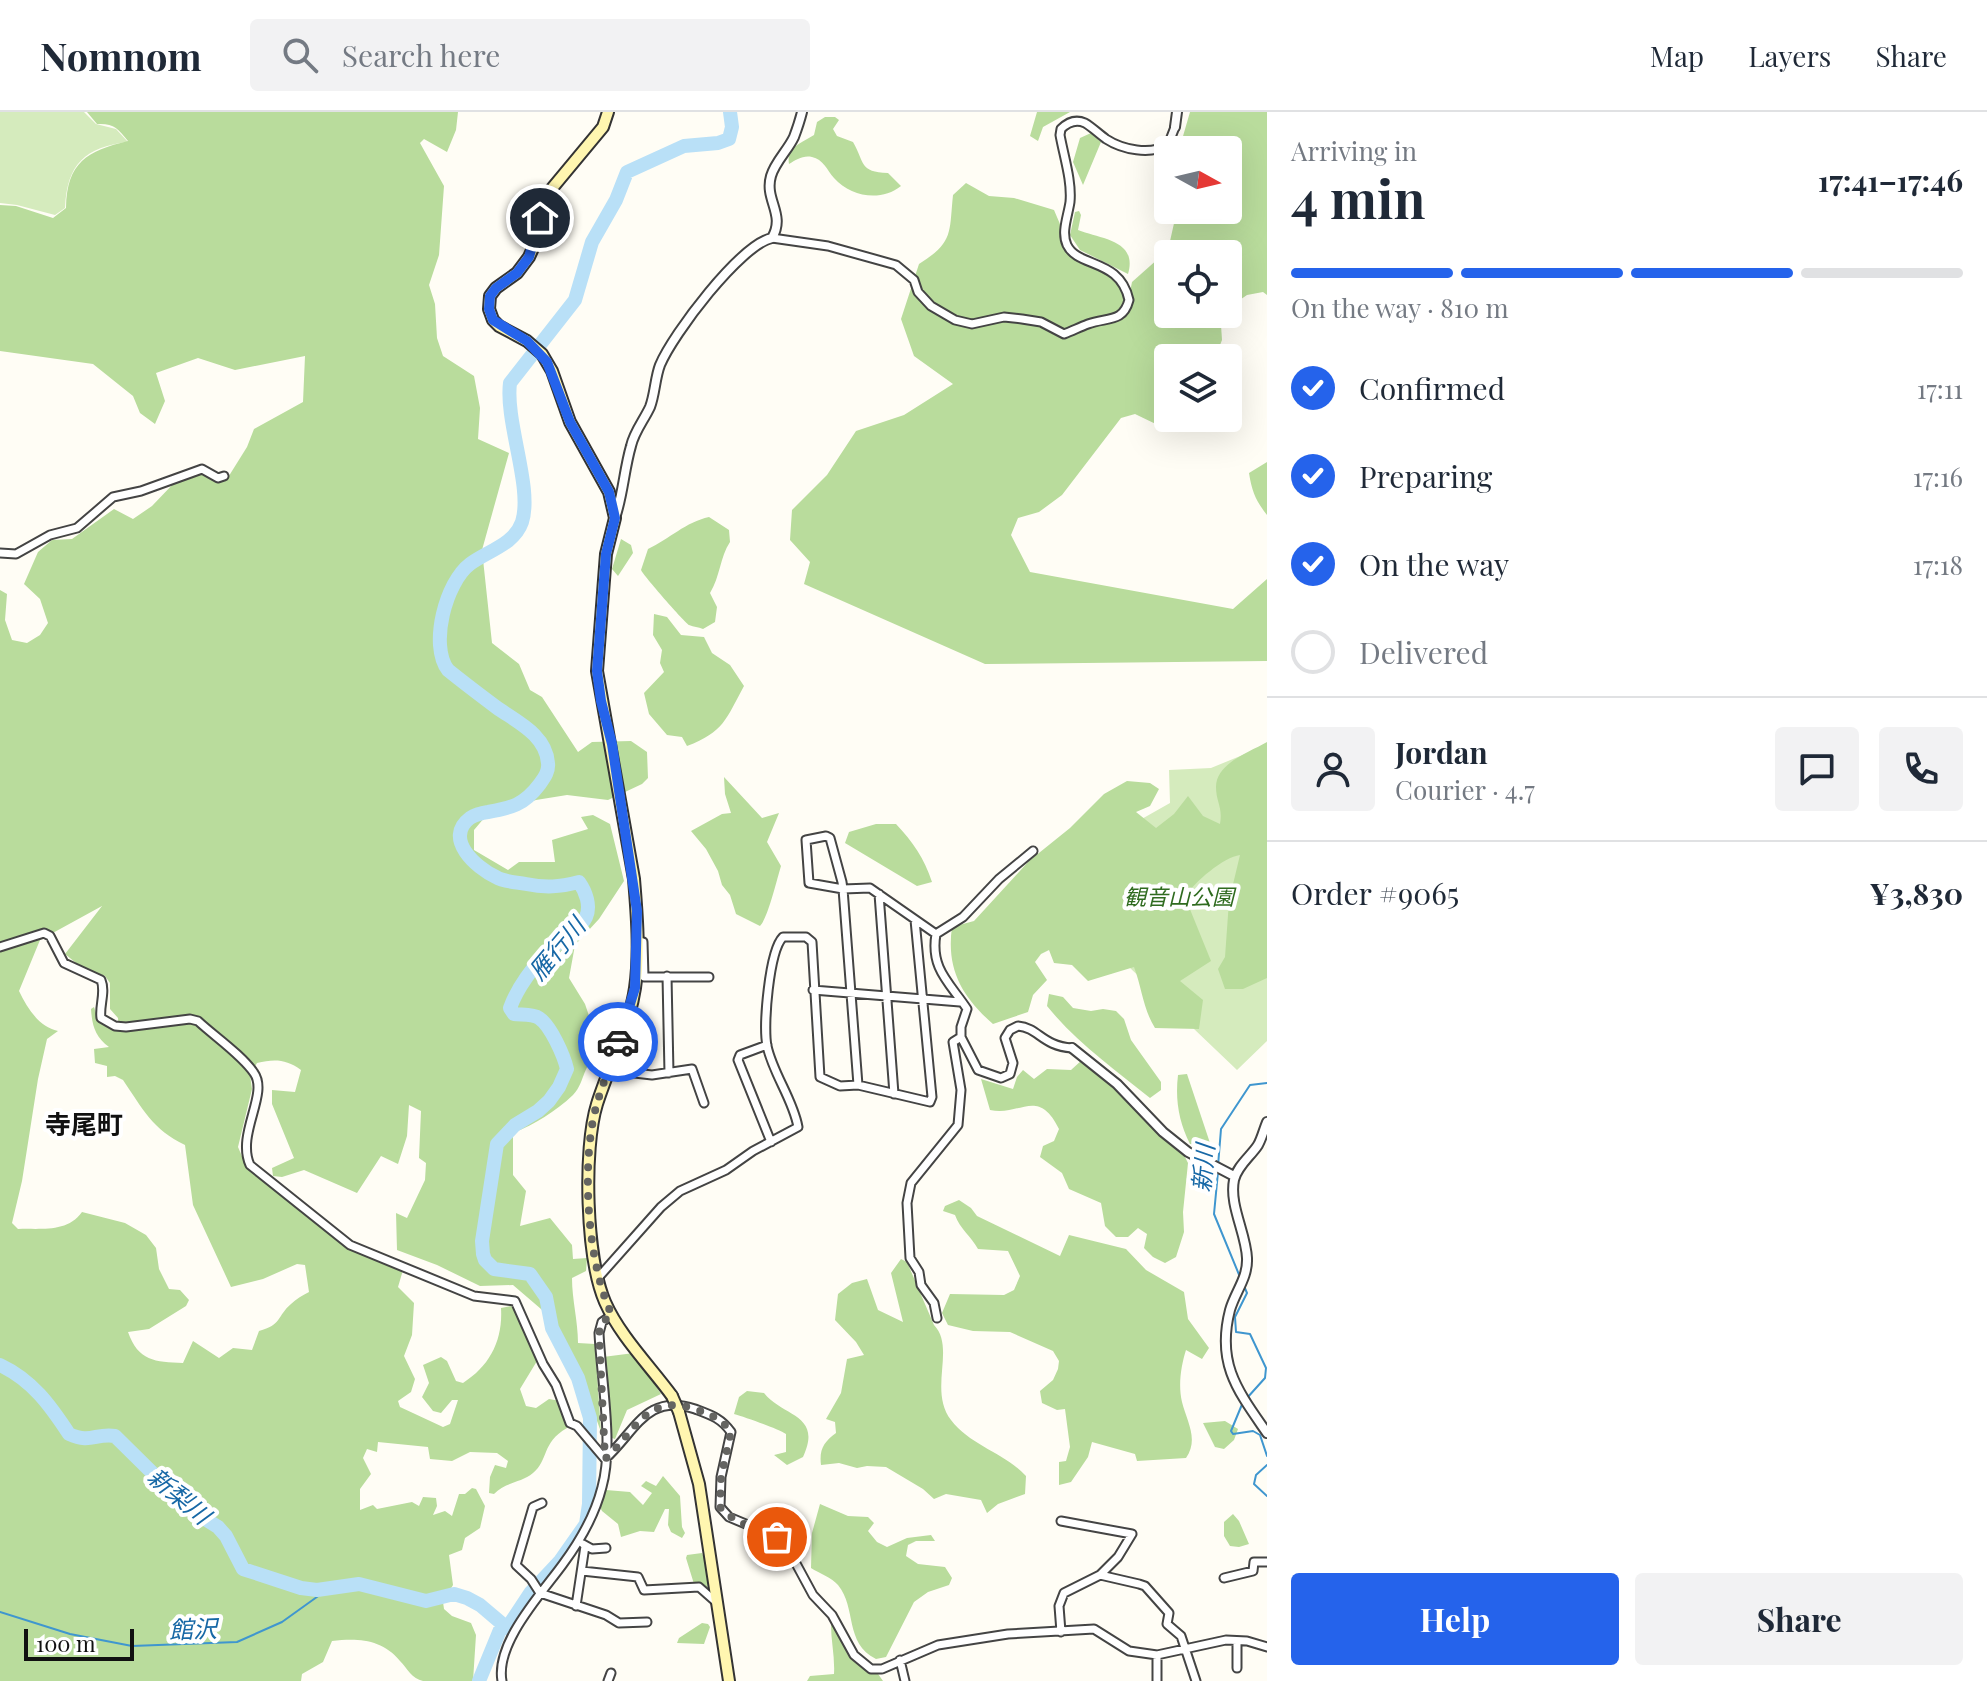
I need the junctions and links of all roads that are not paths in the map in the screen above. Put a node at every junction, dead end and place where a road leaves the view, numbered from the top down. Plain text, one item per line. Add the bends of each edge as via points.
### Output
1 (608, 112) edge
2 (802, 112) edge
3 (1177, 112) edge
4 (1175, 127) joint
5 (772, 238) junction
6 (224, 476) dead end
7 (615, 518) junction
8 (0, 553) edge
9 (1033, 851) dead end
10 (843, 889) junction
11 (879, 894) junction
12 (915, 920) junction
13 (936, 934) junction
14 (637, 941) junction
15 (0, 947) edge
16 (667, 976) junction
17 (709, 977) dead end
18 (813, 990) junction
19 (851, 993) junction
20 (888, 996) junction
21 (923, 1000) junction
22 (960, 1002) junction
23 (961, 1037) junction
24 (767, 1045) junction
25 (1072, 1048) joint
26 (608, 1070) junction
27 (669, 1073) junction
28 (858, 1085) junction
29 (894, 1094) junction
30 (704, 1103) dead end
31 (1267, 1122) edge
32 (771, 1142) junction
33 (1234, 1176) junction
34 (597, 1279) junction
35 (612, 1315) junction
36 (937, 1318) dead end
37 (1267, 1433) edge
38 (605, 1459) junction
39 (542, 1503) dead end
40 (1061, 1521) dead end
41 (583, 1542) junction
42 (606, 1548) dead end
43 (1267, 1562) edge
44 (582, 1571) junction
45 (1100, 1575) junction
46 (1224, 1578) dead end
47 (538, 1590) junction
48 (716, 1602) junction
49 (576, 1606) junction
50 (647, 1622) dead end
51 (1061, 1632) junction
52 (1237, 1641) junction
53 (1267, 1647) edge
54 (1187, 1650) junction
55 (1157, 1655) junction
56 (900, 1660) junction
57 (1237, 1668) dead end
58 (1157, 1680) edge
59 (502, 1681) edge
60 (729, 1681) edge
61 (905, 1681) edge
62 (1196, 1681) edge

1 - 7 main road via 603,127 549,192 524,266 490,296 489,309 493,320 542,354 570,422 609,492
2 - 5 street via 771,175 778,223
3 - 4 street
4 - 5 street via 1160,150 1132,149 1077,121 1061,129 1070,190 1067,246 1118,276 1129,300 1119,318 1064,334 1022,319 972,324 955,320 931,306 896,265 828,246
5 - 7 street via 744,253 727,270 669,346 652,402 631,442
6 - 8 street via 202,469 113,497 77,528 50,535 16,554
7 - 14 main road via 606,554 597,671 634,879
9 - 13 street via 963,917
10 - 10 street via 809,883 808,838 830,838
10 - 11 street via 866,887
10 - 19 street
11 - 12 street
11 - 20 street
12 - 13 street
12 - 21 street
13 - 22 street via 934,959
14 - 16 street via 643,942 644,977
14 - 26 main road via 632,1003
15 - 38 street via 44,933 50,936 64,963 101,980 101,1018 115,1026 198,1021 257,1077 245,1142 250,1165 350,1245 474,1296 515,1301 570,1423
16 - 17 street
16 - 27 street
18 - 19 street
18 - 24 street via 811,939 783,937 770,972
18 - 28 street via 820,1077 840,1086
19 - 20 street
19 - 28 street
20 - 21 street
20 - 29 street
21 - 22 street
21 - 29 street via 931,1100
22 - 23 street via 967,1009
23 - 25 street via 975,1068 1001,1078 1013,1069 1007,1034 1018,1026 1055,1047
23 - 36 street via 953,1042 961,1090 958,1125 911,1183 907,1203 910,1258
24 - 32 street via 798,1124
24 - 32 street via 738,1056
25 - 33 street via 1188,1152
26 - 27 street
26 - 34 main road via 587,1162
27 - 30 street via 692,1069
28 - 29 street
31 - 33 street via 1259,1143
32 - 34 street via 670,1199
33 - 37 street via 1247,1259 1243,1284 1230,1308 1227,1362 1236,1387
34 - 35 main road
35 - 38 street via 602,1322 599,1333
35 - 48 main road, bridge via 679,1412 699,1484
38 - 41 street via 603,1484
38 - 56 street via 648,1411 679,1404 720,1418 731,1432 720,1507 729,1517 786,1545 854,1655 871,1669
39 - 47 street via 533,1507 516,1565
40 - 45 street via 1132,1534
41 - 42 street via 592,1549
41 - 44 street
41 - 47 street
43 - 46 street via 1254,1562 1253,1571
44 - 48 street via 638,1577 644,1590 699,1587
44 - 49 street
45 - 51 street via 1064,1593
45 - 54 street via 1145,1586 1169,1613 1167,1624
47 - 49 street
47 - 59 street via 503,1658
48 - 60 main road
49 - 50 street via 619,1623
51 - 55 street via 1094,1629 1129,1651
51 - 56 street via 938,1645
52 - 53 street
52 - 54 street
52 - 57 street
54 - 55 street
54 - 62 street
55 - 58 street
56 - 61 street

